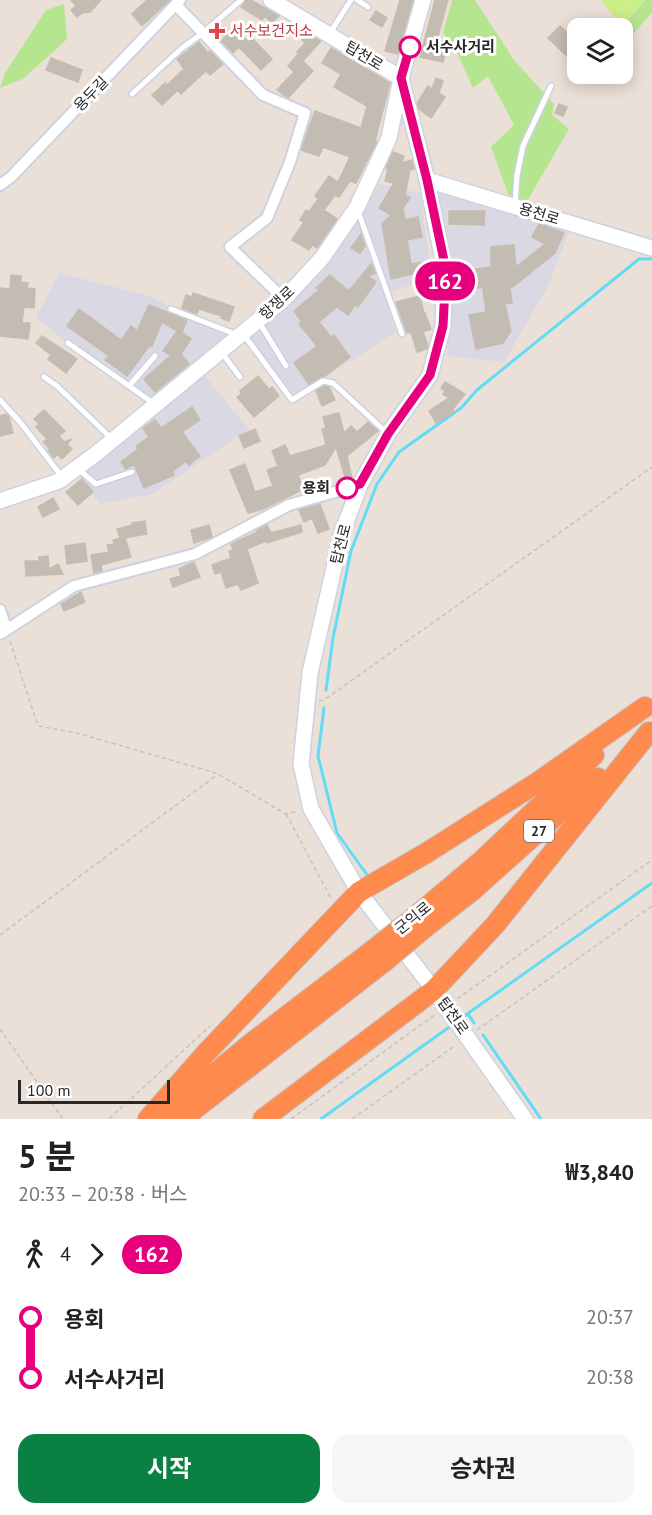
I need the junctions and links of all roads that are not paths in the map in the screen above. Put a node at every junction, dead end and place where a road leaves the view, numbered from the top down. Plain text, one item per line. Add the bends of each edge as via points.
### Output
1 (241, 0) edge
2 (271, 0) edge
3 (351, 0) edge
4 (357, 0) edge
5 (423, 0) edge
6 (178, 3) edge
7 (368, 7) dead end
8 (203, 33) junction
9 (329, 35) junction
10 (401, 78) junction
11 (551, 86) dead end
12 (132, 94) dead end
13 (427, 180) junction
14 (0, 185) edge
15 (357, 207) junction
16 (515, 207) junction
17 (652, 248) edge
18 (284, 299) junction
19 (171, 309) dead end
20 (258, 321) junction
21 (402, 334) dead end
22 (241, 335) junction
23 (68, 343) dead end
24 (221, 352) junction
25 (155, 356) dead end
26 (286, 366) dead end
27 (44, 377) dead end
28 (240, 377) dead end
29 (129, 386) junction
30 (0, 400) edge
31 (156, 406) junction
32 (388, 434) junction
33 (113, 440) junction
34 (76, 468) junction
35 (132, 472) dead end
36 (63, 478) junction
37 (360, 484) junction
38 (0, 501) edge
39 (0, 610) edge
40 (3, 631) edge
41 (649, 703) edge
42 (650, 730) edge
43 (359, 892) junction
44 (419, 923) junction
45 (376, 958) junction
46 (434, 990) junction
47 (148, 1119) edge
48 (159, 1119) edge
49 (182, 1119) edge
50 (263, 1119) edge
51 (525, 1119) edge

1 - 8 lane
2 - 9 main road, 탑천로
3 - 9 lane
4 - 7 lane
5 - 10 main road, 항쟁로
6 - 8 street
6 - 14 street, 용두길
8 - 12 lane
8 - 18 street via 263,95 305,113 267,218 230,247
9 - 10 main road, 탑천로
10 - 13 main road, 탑천로
10 - 15 main road, 항쟁로 via 389,138
11 - 16 lane via 523,146
13 - 16 main road, 용천로
13 - 32 main road, 탑천로 via 446,270 443,326 430,375
15 - 18 main road, 항쟁로 via 322,258
15 - 21 lane
16 - 17 main road, 용천로
18 - 20 main road, 항쟁로
19 - 22 lane
20 - 22 main road, 항쟁로
20 - 26 lane
22 - 24 main road, 항쟁로
22 - 32 lane via 292,400 323,381 333,383
23 - 29 lane
24 - 28 lane
24 - 31 main road, 항쟁로
25 - 29 lane
27 - 33 lane
29 - 31 lane
30 - 36 lane
31 - 33 main road, 항쟁로
32 - 37 main road, 탑천로
33 - 34 main road, 항쟁로
34 - 35 lane via 96,484
34 - 36 main road, 항쟁로
36 - 38 main road, 항쟁로
37 - 40 street via 289,505 195,554 74,586
37 - 43 main road, 탑천로 via 342,533 310,673 301,764 311,809
39 - 40 street
41 - 43 highway via 538,782
41 - 44 highway, 군익로
42 - 44 highway, 군익로 / 27 via 472,890
42 - 46 highway via 495,925
43 - 46 main road, 탑천로
43 - 47 highway
44 - 45 highway, 군익로 / 27, bridge
45 - 48 highway, 군익로 via 254,1041
45 - 49 highway, 군익로 / 27
46 - 50 highway
46 - 51 main road, 탑천로

